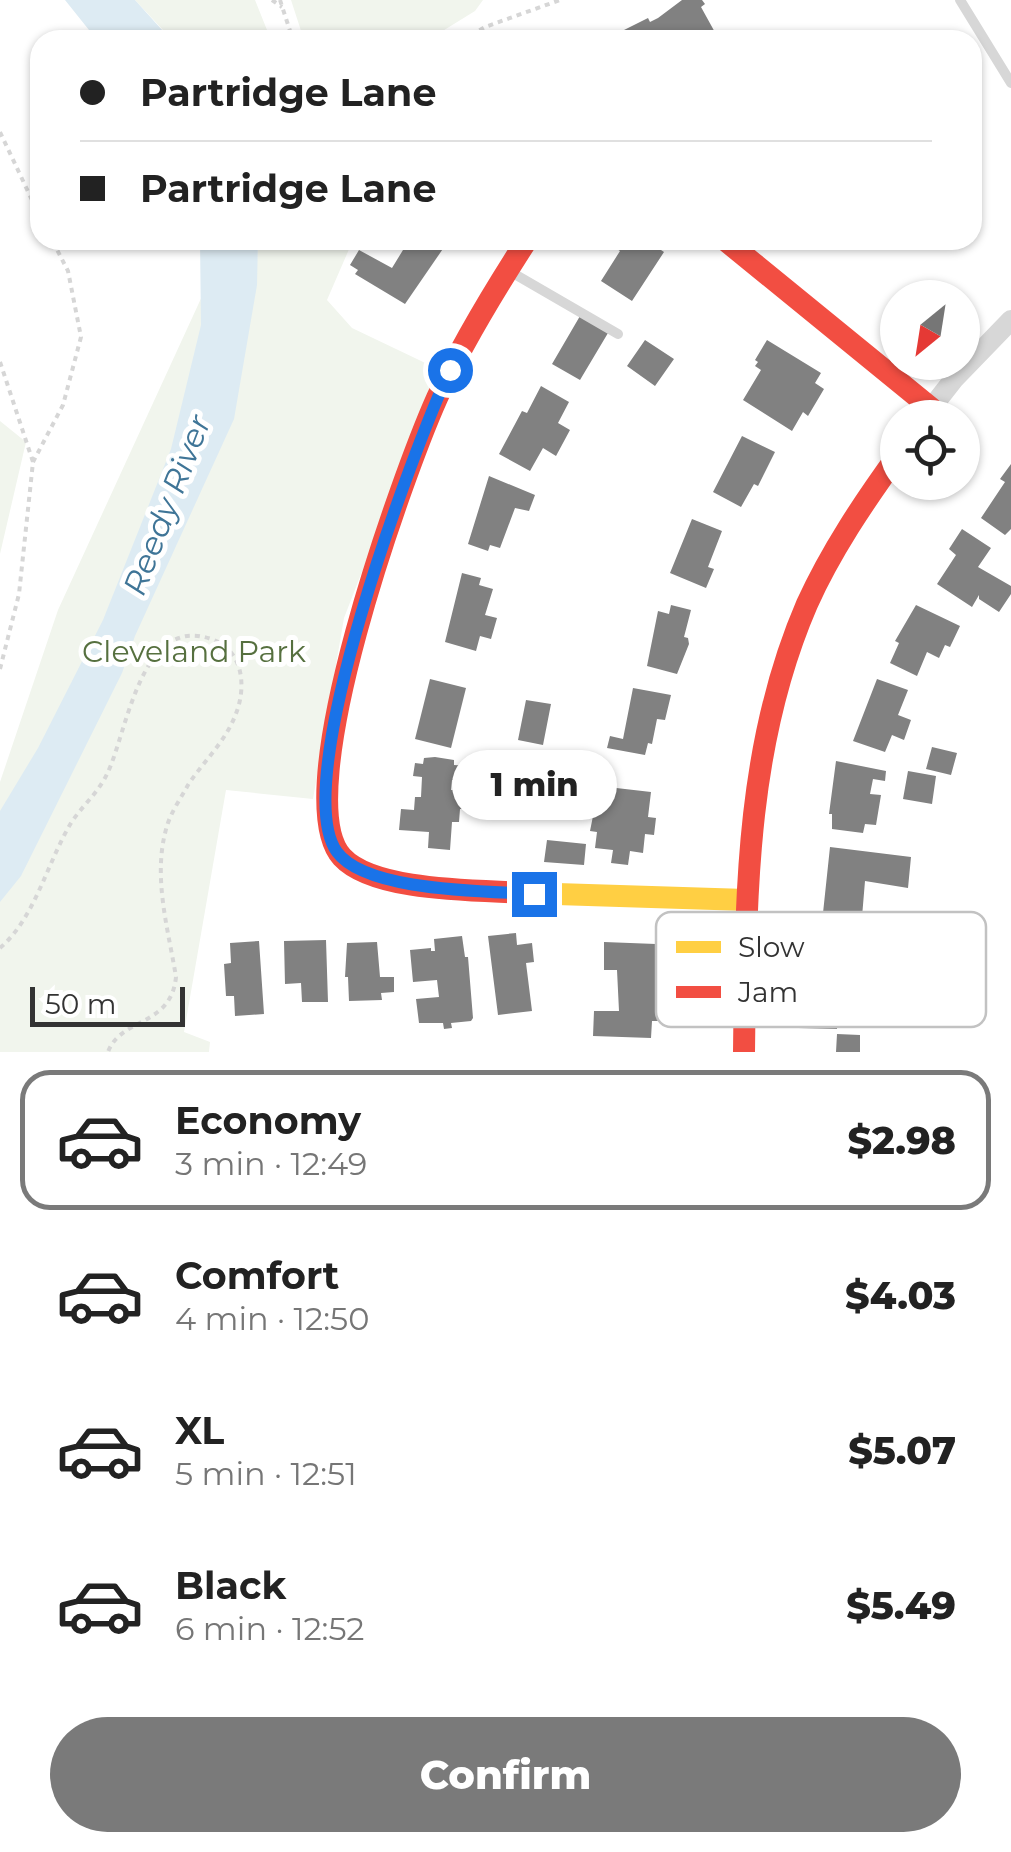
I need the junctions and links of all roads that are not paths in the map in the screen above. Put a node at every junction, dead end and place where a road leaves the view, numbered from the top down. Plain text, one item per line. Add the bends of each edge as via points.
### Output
1 (960, 0) edge
2 (978, 30) edge
3 (982, 36) edge
4 (1011, 83) edge
5 (521, 250) edge
6 (737, 250) edge
7 (508, 270) junction
8 (1011, 320) edge
9 (618, 334) dead end
10 (913, 400) edge
11 (940, 400) edge
12 (880, 480) edge
13 (746, 900) junction
14 (746, 912) edge
15 (744, 1027) edge
16 (744, 1052) edge

1 - 2 lane
3 - 4 lane
5 - 7 street
6 - 10 street
7 - 9 lane
7 - 13 street via 450,370 391,517 334,731 327,782 331,840 353,867 402,882
8 - 11 street
12 - 13 street via 822,574 791,648 764,746
13 - 14 street
15 - 16 street

